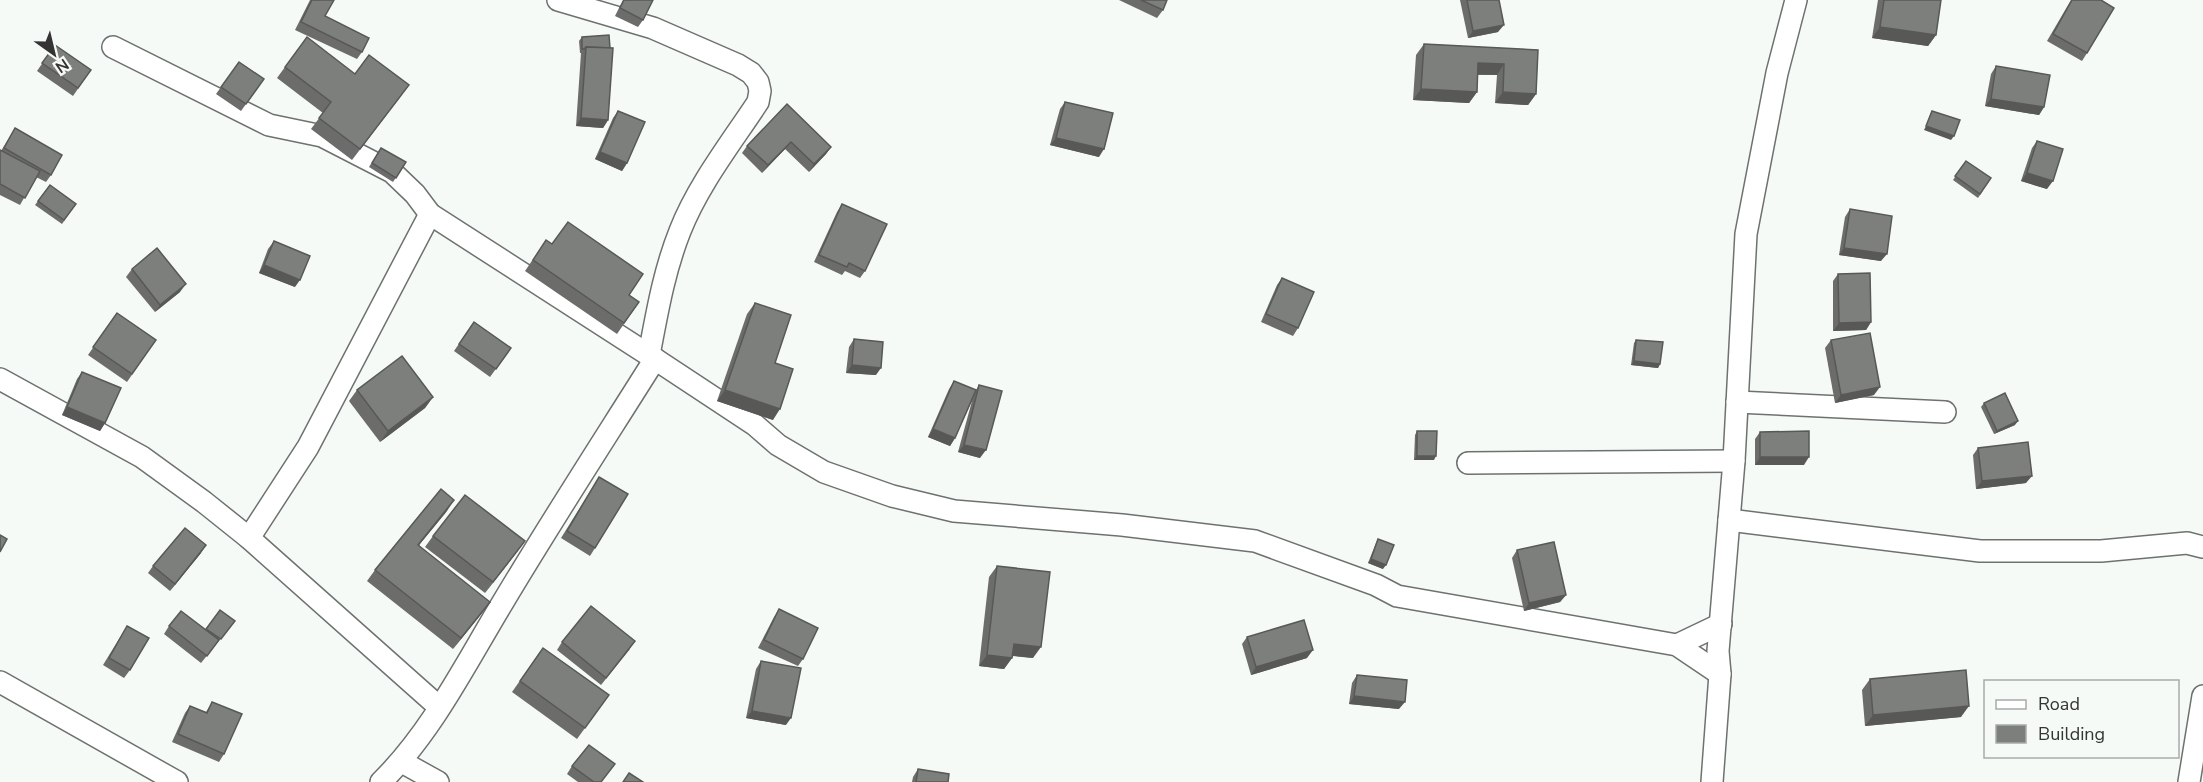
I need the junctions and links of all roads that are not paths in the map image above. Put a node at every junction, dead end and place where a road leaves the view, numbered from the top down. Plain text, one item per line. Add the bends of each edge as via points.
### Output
1 (558, 0) edge
2 (1796, 0) edge
3 (113, 46) dead end
4 (430, 214) junction
5 (652, 357) junction
6 (0, 379) edge
7 (1737, 402) junction
8 (1945, 412) dead end
9 (1734, 461) junction
10 (1468, 463) dead end
11 (1729, 520) junction
12 (249, 538) junction
13 (2203, 547) edge
14 (1721, 624) junction
15 (1677, 645) junction
16 (1720, 674) junction
17 (0, 682) edge
18 (2203, 696) edge
19 (439, 707) junction
20 (402, 762) junction
21 (2193, 781) edge
22 (177, 782) edge
23 (381, 782) edge
24 (438, 782) edge
25 (1712, 782) edge

1 - 5 street via 653,28 738,65 758,82 758,102 705,182 681,229 664,277
2 - 7 street via 1777,73 1746,234
3 - 4 street via 269,125 322,136 392,172
4 - 5 street
4 - 12 street via 308,447
5 - 15 street via 778,445 824,472 919,504 967,513 1122,525 1255,541 1397,596
5 - 19 street
6 - 12 street via 142,457
7 - 8 street
7 - 9 street
9 - 10 street
9 - 11 street
11 - 13 street via 1980,551 2101,551 2187,543
11 - 14 street
12 - 19 street
14 - 15 street
14 - 16 street
15 - 16 street
16 - 25 street
17 - 22 street
18 - 21 street
19 - 20 street
20 - 23 street
20 - 24 street

